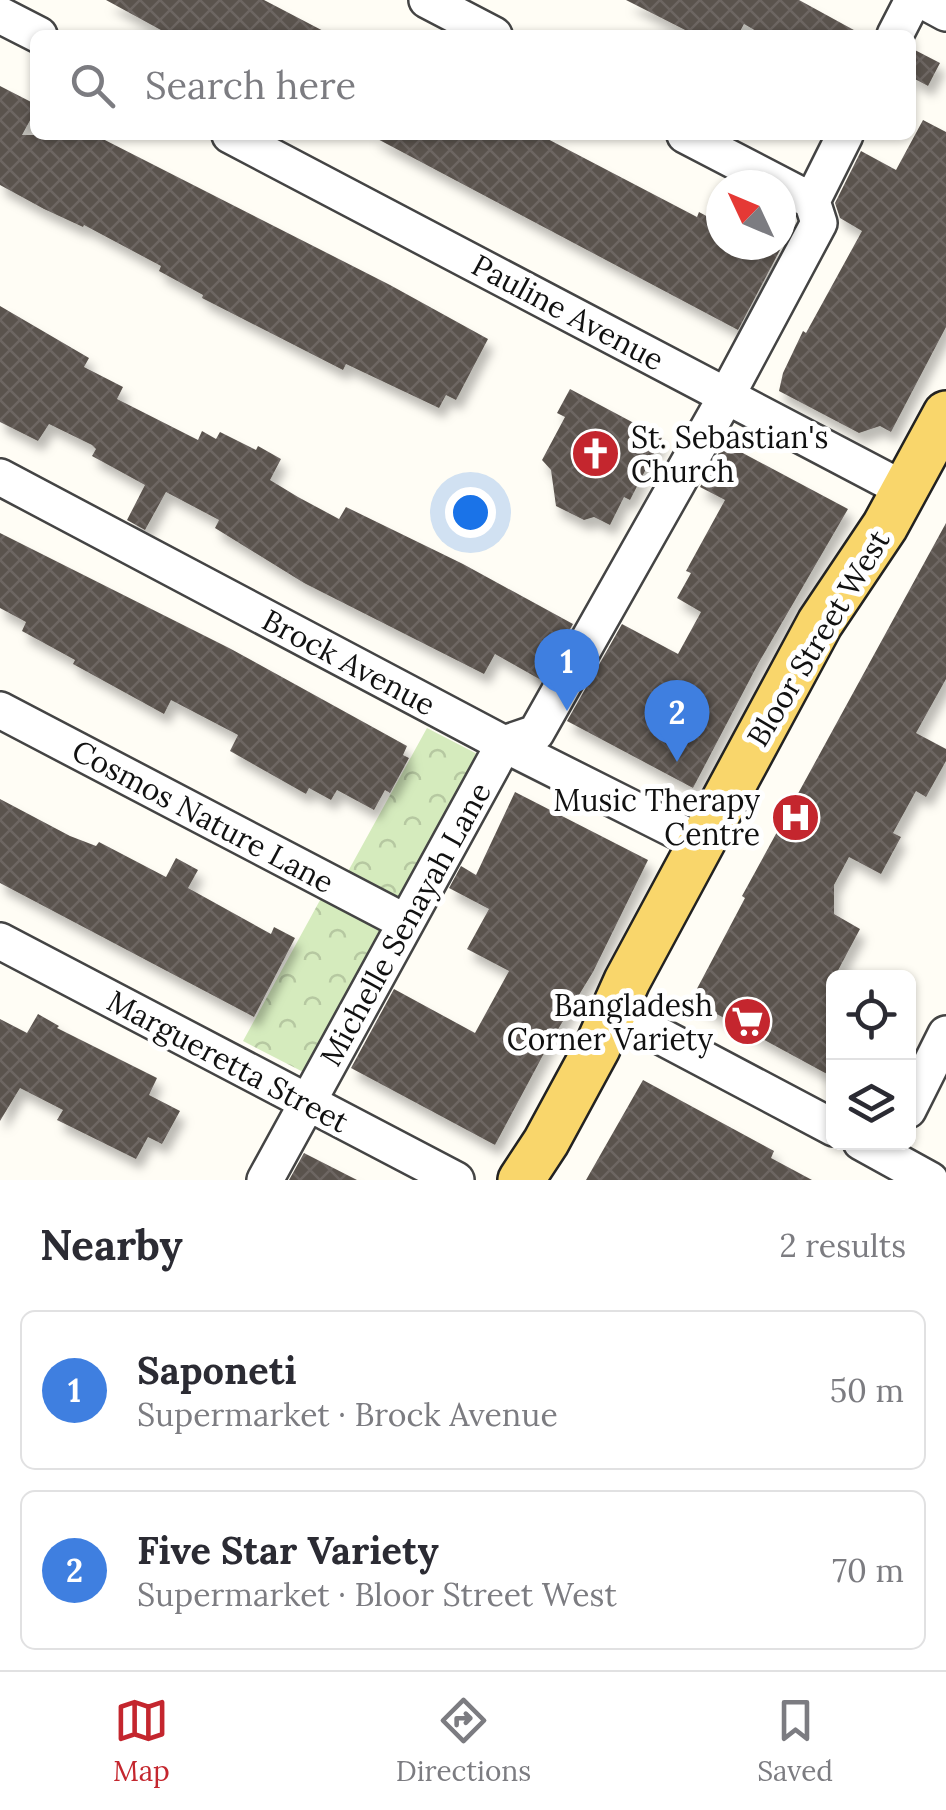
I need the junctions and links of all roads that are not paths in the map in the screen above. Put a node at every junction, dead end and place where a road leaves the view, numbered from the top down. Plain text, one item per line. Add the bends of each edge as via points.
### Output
1 (427, 0) edge
2 (913, 0) edge
3 (922, 0) edge
4 (946, 12) edge
5 (0, 14) edge
6 (30, 30) edge
7 (484, 30) edge
8 (898, 30) edge
9 (240, 140) edge
10 (695, 140) edge
11 (842, 140) edge
12 (812, 201) junction
13 (727, 396) junction
14 (946, 414) edge
15 (0, 477) edge
16 (905, 490) junction
17 (0, 710) edge
18 (504, 744) junction
19 (701, 842) junction
20 (405, 922) junction
21 (0, 941) edge
22 (613, 1011) junction
23 (946, 1034) edge
24 (916, 1094) edge
25 (307, 1104) junction
26 (826, 1124) edge
27 (884, 1150) edge
28 (265, 1180) edge
29 (456, 1180) edge
30 (521, 1180) edge
31 (930, 1180) edge

1 - 7 street
2 - 8 street
3 - 4 street
5 - 6 street
9 - 13 street, Pauline Avenue
10 - 12 street
11 - 12 street
12 - 13 street via 820,223
13 - 16 street, Pauline Avenue
13 - 18 street via 536,733
14 - 16 main road, Bloor Street West
15 - 18 street, Brock Avenue
16 - 19 main road, Bloor Street West via 820,623
17 - 20 street, Cosmos Nature Lane
18 - 19 street, Brock Avenue
18 - 20 street, Michelle Senayah Lane
19 - 22 main road, Bloor Street West
20 - 25 street, Michelle Senayah Lane
21 - 25 street, Margueretta Street
22 - 26 street
22 - 30 main road, Bloor Street West
23 - 24 street
25 - 28 street, Michelle Senayah Lane
25 - 29 street, Margueretta Street
27 - 31 street

